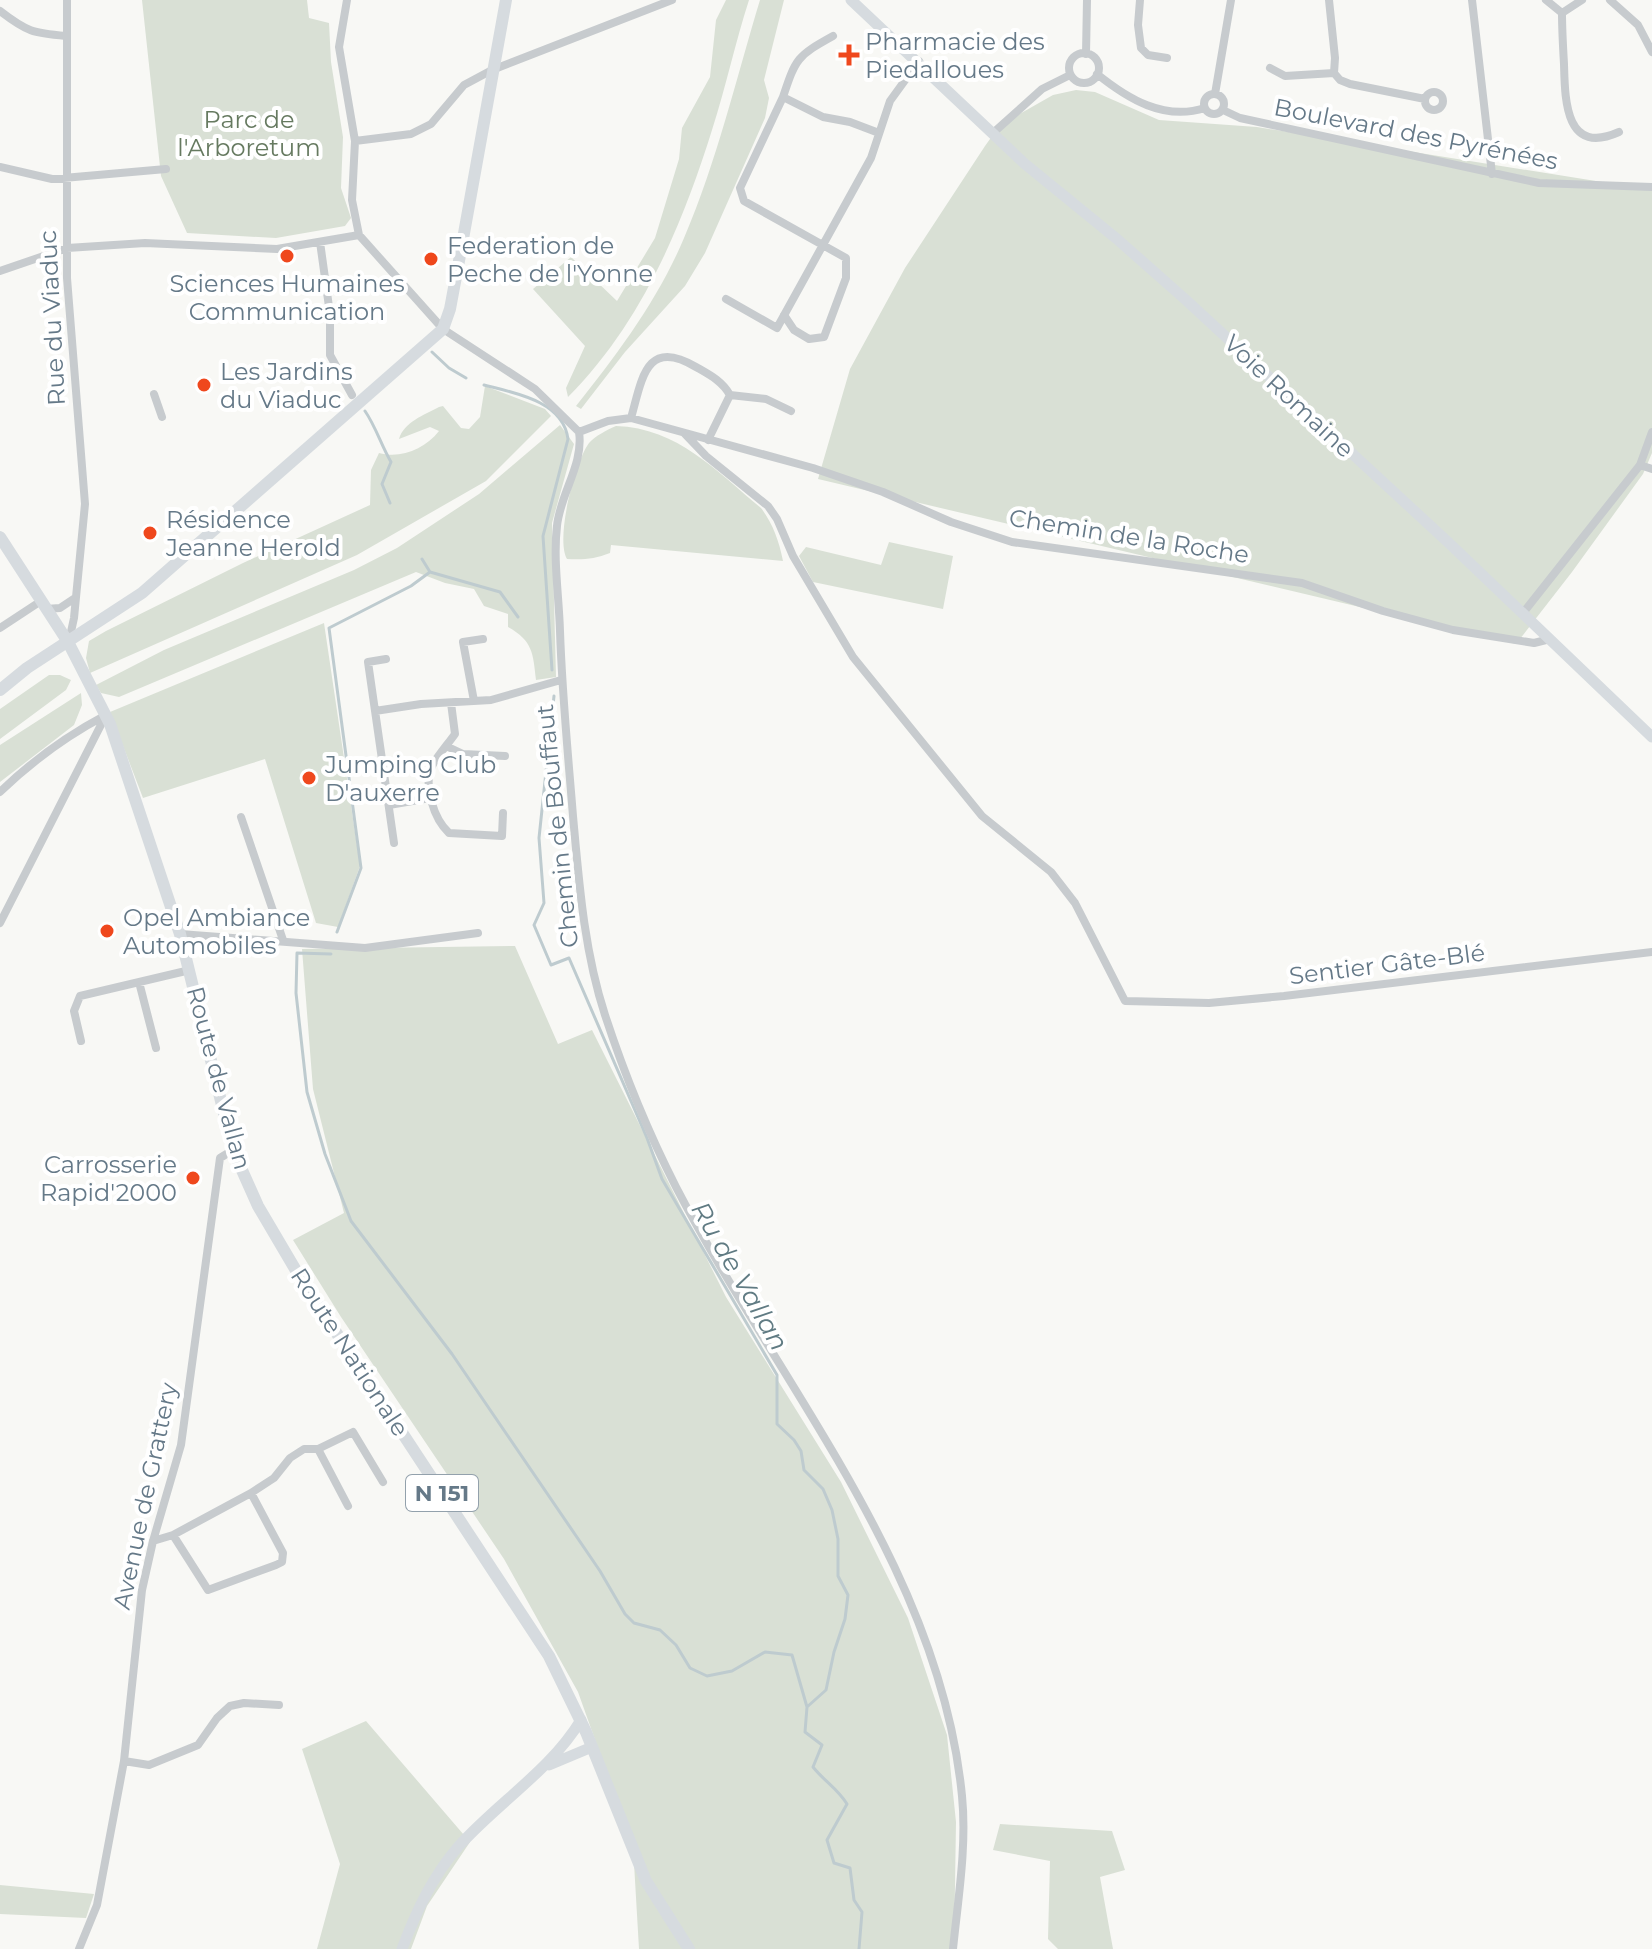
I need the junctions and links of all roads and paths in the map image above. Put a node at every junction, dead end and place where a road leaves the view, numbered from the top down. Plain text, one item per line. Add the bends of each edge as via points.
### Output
1 (67, 0) edge
2 (347, 0) edge
3 (506, 0) edge
4 (672, 0) edge
5 (851, 0) edge
6 (1087, 0) edge
7 (1150, 0) edge
8 (1231, 0) edge
9 (1329, 0) edge
10 (1472, 0) edge
11 (1546, 0) edge
12 (1582, 0) edge
13 (1610, 0) edge
14 (1139, 5) edge
15 (0, 11) edge
16 (1562, 13) junction
17 (66, 36) junction
18 (833, 36) dead end
19 (1652, 52) edge
20 (1086, 54) junction
21 (1167, 58) dead end
22 (919, 61) junction
23 (1270, 68) dead end
24 (492, 70) junction
25 (1334, 73) junction
26 (1097, 74) junction
27 (1070, 75) junction
28 (1215, 94) junction
29 (783, 97) junction
30 (1425, 99) dead end
31 (1205, 108) junction
32 (1223, 110) junction
33 (1619, 132) dead end
34 (879, 133) junction
35 (993, 133) junction
36 (355, 141) junction
37 (0, 167) edge
38 (166, 169) dead end
39 (1492, 174) junction
40 (66, 177) junction
41 (1652, 187) edge
42 (359, 235) junction
43 (320, 242) junction
44 (823, 245) junction
45 (67, 248) junction
46 (0, 271) edge
47 (726, 299) dead end
48 (784, 315) junction
49 (443, 329) junction
50 (154, 394) dead end
51 (352, 395) dead end
52 (730, 395) junction
53 (791, 411) dead end
54 (162, 417) dead end
55 (631, 418) junction
56 (579, 432) junction
57 (1652, 432) edge
58 (685, 434) junction
59 (708, 440) junction
60 (1640, 465) junction
61 (1652, 469) edge
62 (2, 544) edge
63 (76, 597) junction
64 (44, 605) junction
65 (1523, 613) junction
66 (0, 628) edge
67 (88, 629) junction
68 (483, 639) dead end
69 (1550, 639) junction
70 (68, 642) junction
71 (386, 659) dead end
72 (78, 663) junction
73 (554, 682) junction
74 (0, 690) edge
75 (474, 701) junction
76 (451, 703) junction
77 (375, 711) junction
78 (108, 720) junction
79 (1652, 737) edge
80 (446, 746) junction
81 (505, 756) dead end
82 (0, 792) edge
83 (430, 798) junction
84 (389, 805) junction
85 (503, 813) dead end
86 (241, 817) dead end
87 (394, 843) dead end
88 (0, 923) edge
89 (478, 933) dead end
90 (180, 934) junction
91 (283, 940) junction
92 (1652, 952) edge
93 (190, 970) junction
94 (139, 982) junction
95 (81, 1041) dead end
96 (156, 1048) dead end
97 (233, 1150) junction
98 (280, 1245) joint
99 (318, 1449) junction
100 (383, 1482) dead end
101 (251, 1493) junction
102 (348, 1506) dead end
103 (173, 1535) junction
104 (153, 1541) junction
105 (279, 1705) dead end
106 (581, 1720) junction
107 (592, 1747) junction
108 (124, 1761) junction
109 (541, 1769) junction
110 (79, 1949) edge
111 (402, 1949) edge
112 (689, 1949) edge
113 (953, 1949) edge

1 - 17 street, Rue du Viaduc
2 - 36 street via 339,47
3 - 24 main road
4 - 24 street
5 - 22 main road, Voie Romaine
6 - 20 street
7 - 14 street
8 - 28 street
9 - 25 street
10 - 39 street
11 - 16 street
12 - 16 street
13 - 19 street via 1638,25
14 - 21 street via 1141,48 1148,55
15 - 17 street via 34,33
16 - 33 street via 1570,120 1589,137
17 - 40 street, Rue du Viaduc
18 - 29 street via 803,52
20 - 26 street via 1097,61
20 - 27 street via 1073,58
22 - 34 street via 890,101
22 - 35 main road, Voie Romaine
23 - 25 street via 1285,76
24 - 36 street via 464,85 431,124 411,134
24 - 49 main road
25 - 30 street via 1350,84
26 - 27 street via 1086,83
26 - 31 street via 1154,109
27 - 35 street via 1042,89
28 - 31 street via 1206,98
28 - 32 street via 1223,99
29 - 34 street via 823,117
29 - 44 street via 740,188 744,201
31 - 32 street via 1212,114
32 - 39 street, Boulevard des Pyrénées
34 - 44 street via 871,158
35 - 65 main road, Voie Romaine via 1186,300
36 - 42 street via 352,200
37 - 40 street via 52,179
38 - 40 street
39 - 41 street, Boulevard des Pyrénées via 1539,183
40 - 45 street, Rue du Viaduc
42 - 43 street
42 - 49 street
43 - 45 street via 277,249 145,243
43 - 51 street via 330,355
44 - 48 street
44 - 48 street via 846,258 846,278 824,337 809,339
45 - 46 street
45 - 63 street, Rue du Viaduc via 85,504
47 - 48 street via 777,328
49 - 56 street via 535,389
49 - 67 main road via 142,593
50 - 54 street
52 - 53 street via 766,399
52 - 55 street via 721,382 668,355 655,361 643,378
52 - 59 street
55 - 56 street, Chemin de la Roche
55 - 58 street, Chemin de la Roche
56 - 73 street, Chemin de Bouffaut via 579,452 557,524
57 - 60 street
58 - 59 street, Chemin de la Roche
58 - 92 street, Sentier Gâte-Blé via 768,506 853,657 982,816 1051,872 1075,903 1125,1001 1209,1003
59 - 69 street, Chemin de la Roche via 813,468 1012,542 1302,583 1453,630 1534,643
60 - 61 street
60 - 65 street
62 - 64 main road, N 151
63 - 64 street via 60,608
63 - 70 street, Rue du Viaduc
64 - 66 street
64 - 70 main road, N 151
65 - 69 main road, Voie Romaine
67 - 70 main road
67 - 72 main road
68 - 75 street via 463,642
69 - 79 main road, Voie Romaine
70 - 72 main road, N 151
70 - 74 main road
71 - 77 street via 368,662
72 - 78 main road, N 151
73 - 75 street
73 - 113 street, Chemin de Bouffaut via 580,893 597,986 618,1051 677,1189 891,1558 940,1688 964,1819
75 - 76 street
76 - 77 street
76 - 80 street via 455,734
77 - 84 street
78 - 82 street via 83,727
78 - 88 street
78 - 90 main road, Route de Vallan / N 151
80 - 81 street via 463,754
80 - 83 street via 430,769
83 - 84 street
83 - 85 street via 449,833 502,836
84 - 87 street
86 - 91 street
89 - 91 street via 365,948
90 - 91 street
90 - 93 main road, Route de Vallan / N 151
93 - 94 street
93 - 97 main road, Route de Vallan / N 151
94 - 95 street via 80,996 74,1011
94 - 96 street
97 - 98 main road, Route de Vallan / N 151
97 - 104 street, Avenue de Grattery via 220,1158 181,1445
98 - 106 main road, Route Nationale / N 151 via 533,1629
99 - 100 street via 353,1432
99 - 101 street via 304,1449 290,1458 274,1478
99 - 102 street
101 - 103 street
101 - 103 street via 283,1553 282,1562 208,1590
103 - 104 street
104 - 108 street, Avenue de Grattery via 142,1590
105 - 108 street via 230,1706 198,1745 149,1765
106 - 107 main road, Route Nationale / N 151
106 - 109 main road
107 - 109 main road
107 - 112 main road, N 151 via 646,1881
108 - 110 street, Avenue de Grattery via 97,1905
109 - 111 main road via 446,1862

